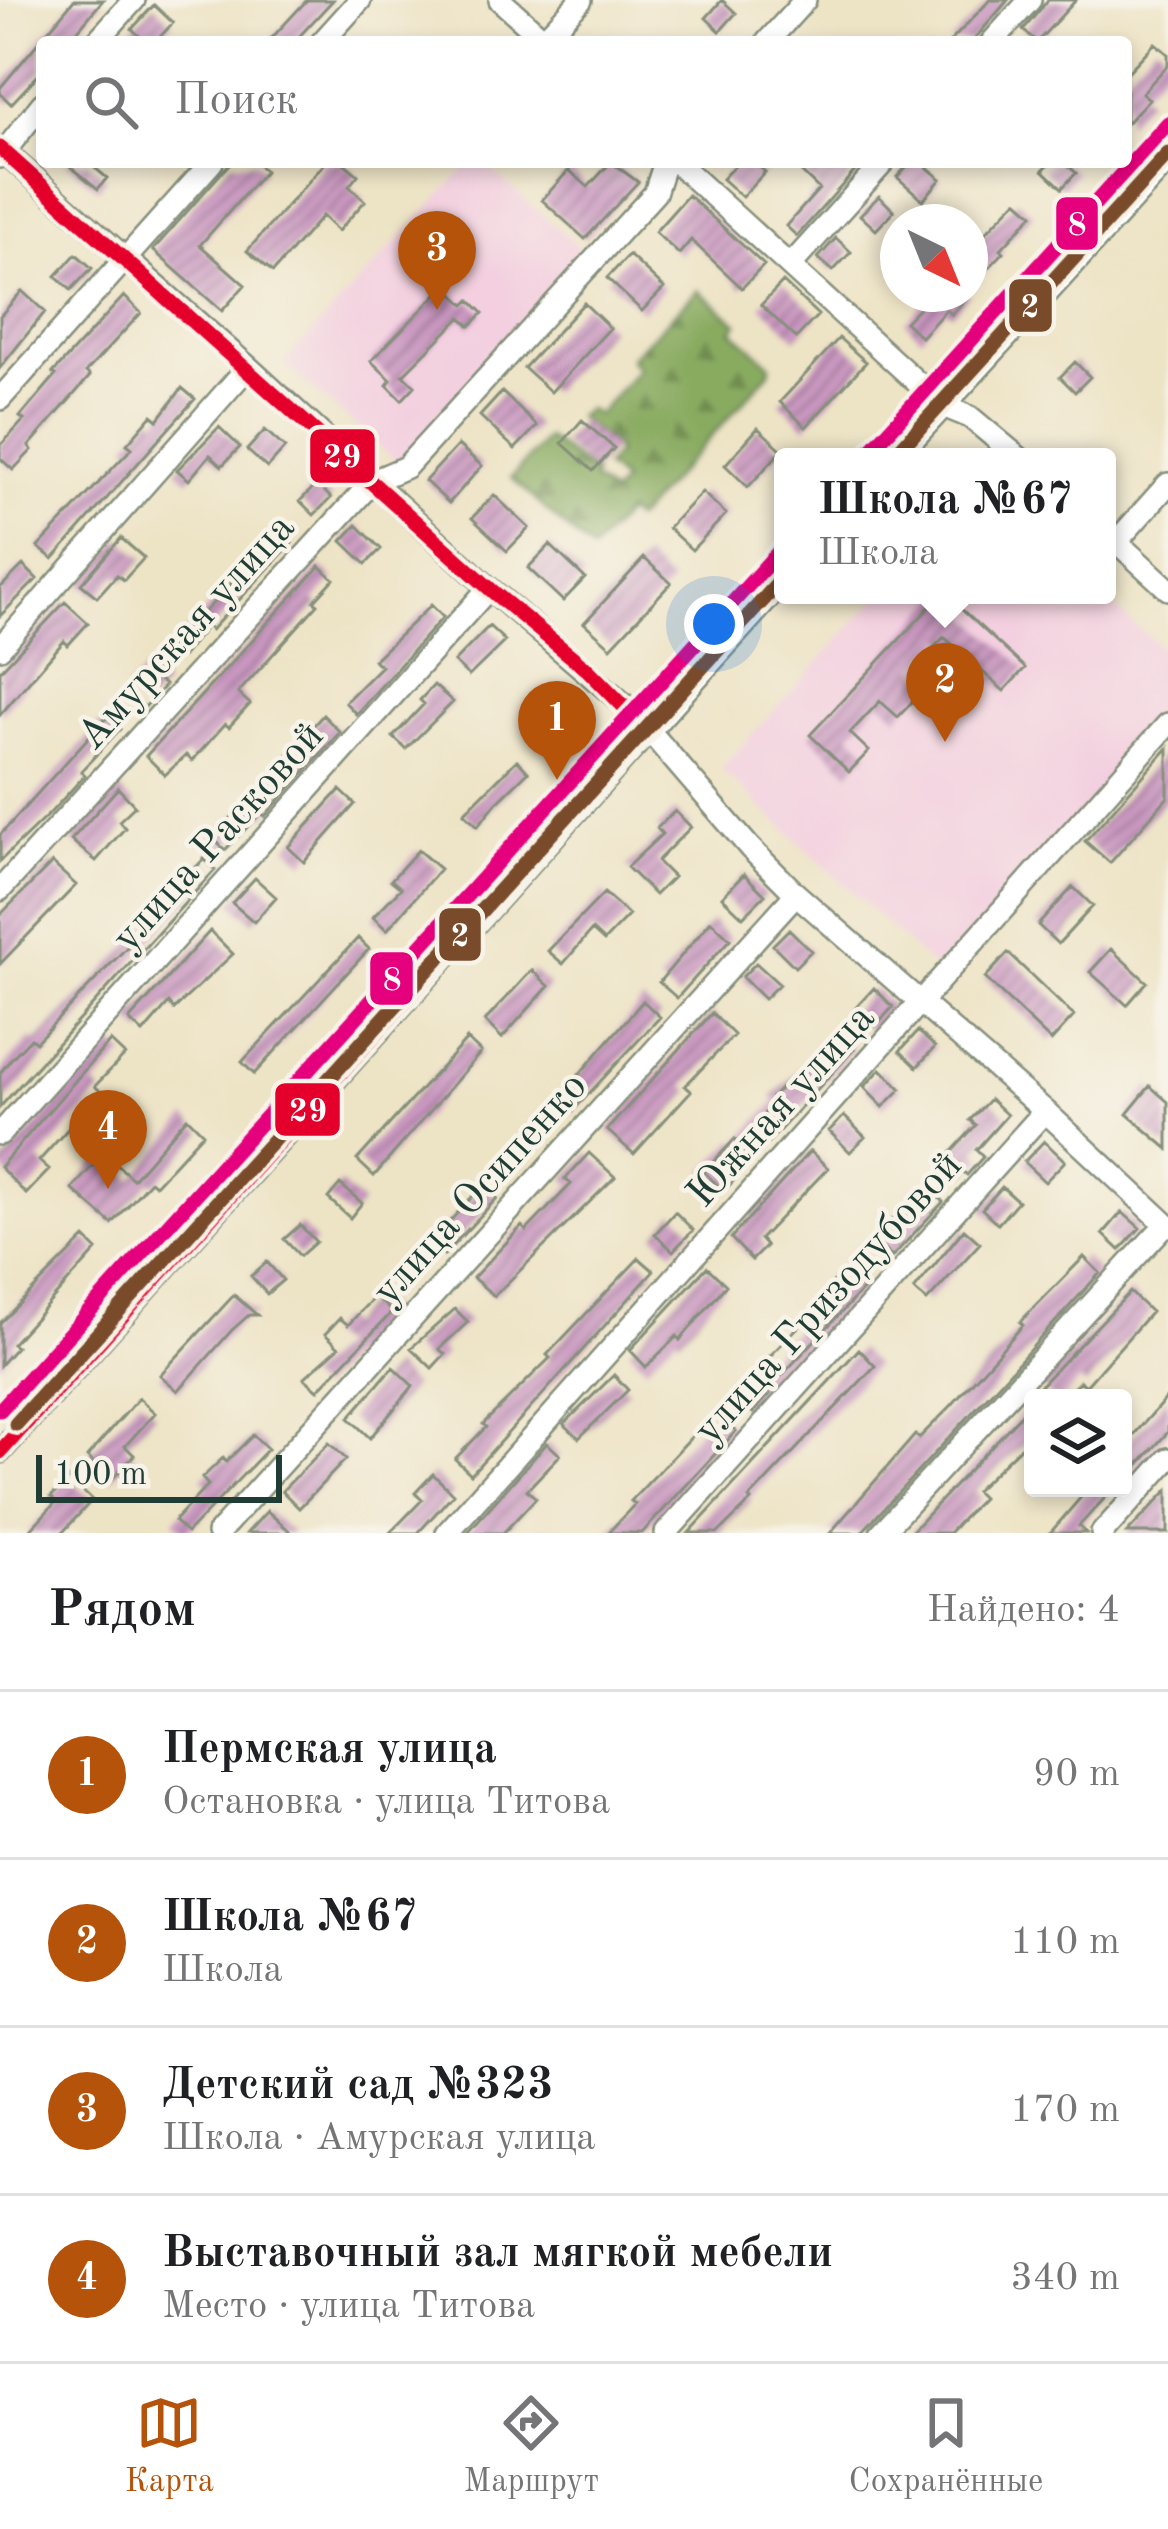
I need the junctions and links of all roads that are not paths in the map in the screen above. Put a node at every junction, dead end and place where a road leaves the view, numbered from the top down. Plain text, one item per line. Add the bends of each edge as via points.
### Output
1 (134, 0) edge
2 (360, 0) edge
3 (500, 0) edge
4 (581, 0) edge
5 (805, 0) edge
6 (1030, 0) edge
7 (101, 36) edge
8 (327, 36) edge
9 (541, 36) edge
10 (550, 36) edge
11 (772, 36) edge
12 (997, 36) edge
13 (36, 111) edge
14 (1, 152) edge
15 (1168, 161) edge
16 (206, 168) edge
17 (663, 168) edge
18 (683, 168) edge
19 (879, 168) edge
20 (124, 258) junction
21 (790, 266) junction
22 (248, 367) junction
23 (0, 399) edge
24 (943, 406) junction
25 (905, 448) edge
26 (1007, 448) edge
27 (373, 481) junction
28 (1168, 484) edge
29 (1116, 533) edge
30 (1116, 541) edge
31 (489, 588) junction
32 (1168, 589) edge
33 (774, 593) edge
34 (0, 648) edge
35 (1168, 724) edge
36 (648, 731) junction
37 (0, 890) edge
38 (796, 894) junction
39 (922, 1003) junction
40 (1045, 1112) junction
41 (0, 1133) edge
42 (1167, 1225) edge
43 (1, 1449) edge
44 (1168, 1459) edge
45 (218, 1533) edge
46 (446, 1533) edge
47 (665, 1533) edge
48 (881, 1533) edge
49 (1102, 1533) edge

1 - 7 street
2 - 8 street
3 - 9 street
4 - 10 street
5 - 11 street
6 - 12 street
13 - 14 street
14 - 20 street
15 - 24 street
16 - 20 street
17 - 27 street, Амурская улица via 655,193 406,467
18 - 21 street
19 - 21 street
20 - 22 street
20 - 23 street
21 - 24 street
22 - 27 street
22 - 34 street
24 - 25 street
24 - 26 street
27 - 31 street
27 - 37 street, Амурская улица
28 - 29 street
30 - 32 street
31 - 36 street
31 - 41 street, улица Расковой
33 - 36 street
35 - 39 street, Южная улица
36 - 38 street
36 - 43 street
38 - 39 street
38 - 45 street, улица Осипенко
39 - 40 street
39 - 46 street, Южная улица
40 - 42 street
40 - 47 street, улица Гризодубовой
42 - 48 street
44 - 49 street

